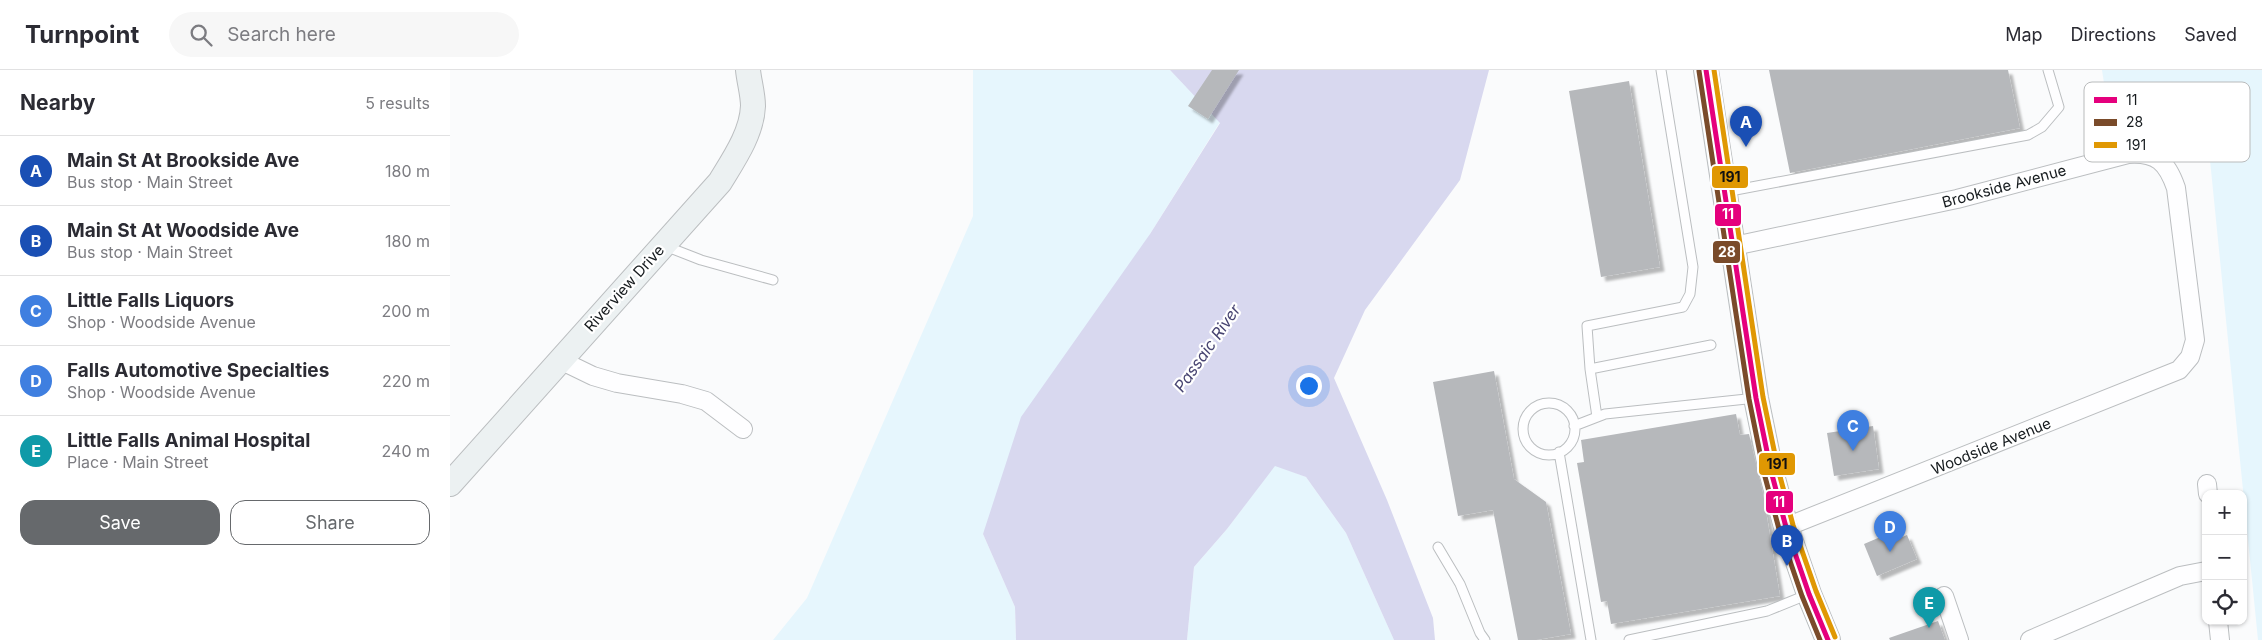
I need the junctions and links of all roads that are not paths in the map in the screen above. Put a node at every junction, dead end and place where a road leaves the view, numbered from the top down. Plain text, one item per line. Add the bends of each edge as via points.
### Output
1 (748, 70) edge
2 (1661, 70) edge
3 (1706, 70) edge
4 (2048, 70) edge
5 (2093, 162) edge
6 (2162, 162) edge
7 (1725, 192) junction
8 (663, 244) junction
9 (1734, 246) junction
10 (773, 280) dead end
11 (1711, 346) dead end
12 (2190, 358) joint
13 (560, 360) junction
14 (1590, 368) junction
15 (1756, 398) junction
16 (1596, 417) junction
17 (1574, 426) junction
18 (743, 429) dead end
19 (1559, 452) junction
20 (450, 484) edge
21 (1786, 526) junction
22 (1438, 547) dead end
23 (2202, 572) edge
24 (1809, 594) junction
25 (1944, 596) dead end
26 (2218, 625) edge
27 (1485, 640) edge
28 (1591, 640) edge
29 (1629, 640) edge
30 (1828, 640) edge
31 (1959, 640) edge
32 (2030, 640) edge
33 (2220, 640) edge

1 - 8 main road, Riverview Drive via 753,106 736,156 720,182
2 - 14 lane via 1693,268 1690,294 1683,307 1587,326
3 - 7 main road
4 - 7 lane via 2059,107 2042,127 2028,135
5 - 9 street, Brookside Avenue via 1957,199
6 - 12 street, Brookside Avenue via 2176,188 2194,324 2195,340
7 - 9 main road
8 - 10 lane via 702,260
8 - 13 main road, Riverview Drive
9 - 15 main road
11 - 14 lane
12 - 21 street, Woodside Avenue via 2170,374
13 - 18 street via 617,383 706,401
13 - 20 main road, Riverview Drive
14 - 16 lane
15 - 16 lane
15 - 21 main road
16 - 17 lane
17 - 19 lane via 1571,442
17 - 19 lane via 1567,410 1559,405 1542,404 1528,413 1523,430 1529,446 1543,454
19 - 28 lane
21 - 24 main road
22 - 27 lane via 1460,584
23 - 32 street via 2180,576
24 - 29 lane via 1767,611
24 - 30 main road
25 - 31 street
26 - 33 street

